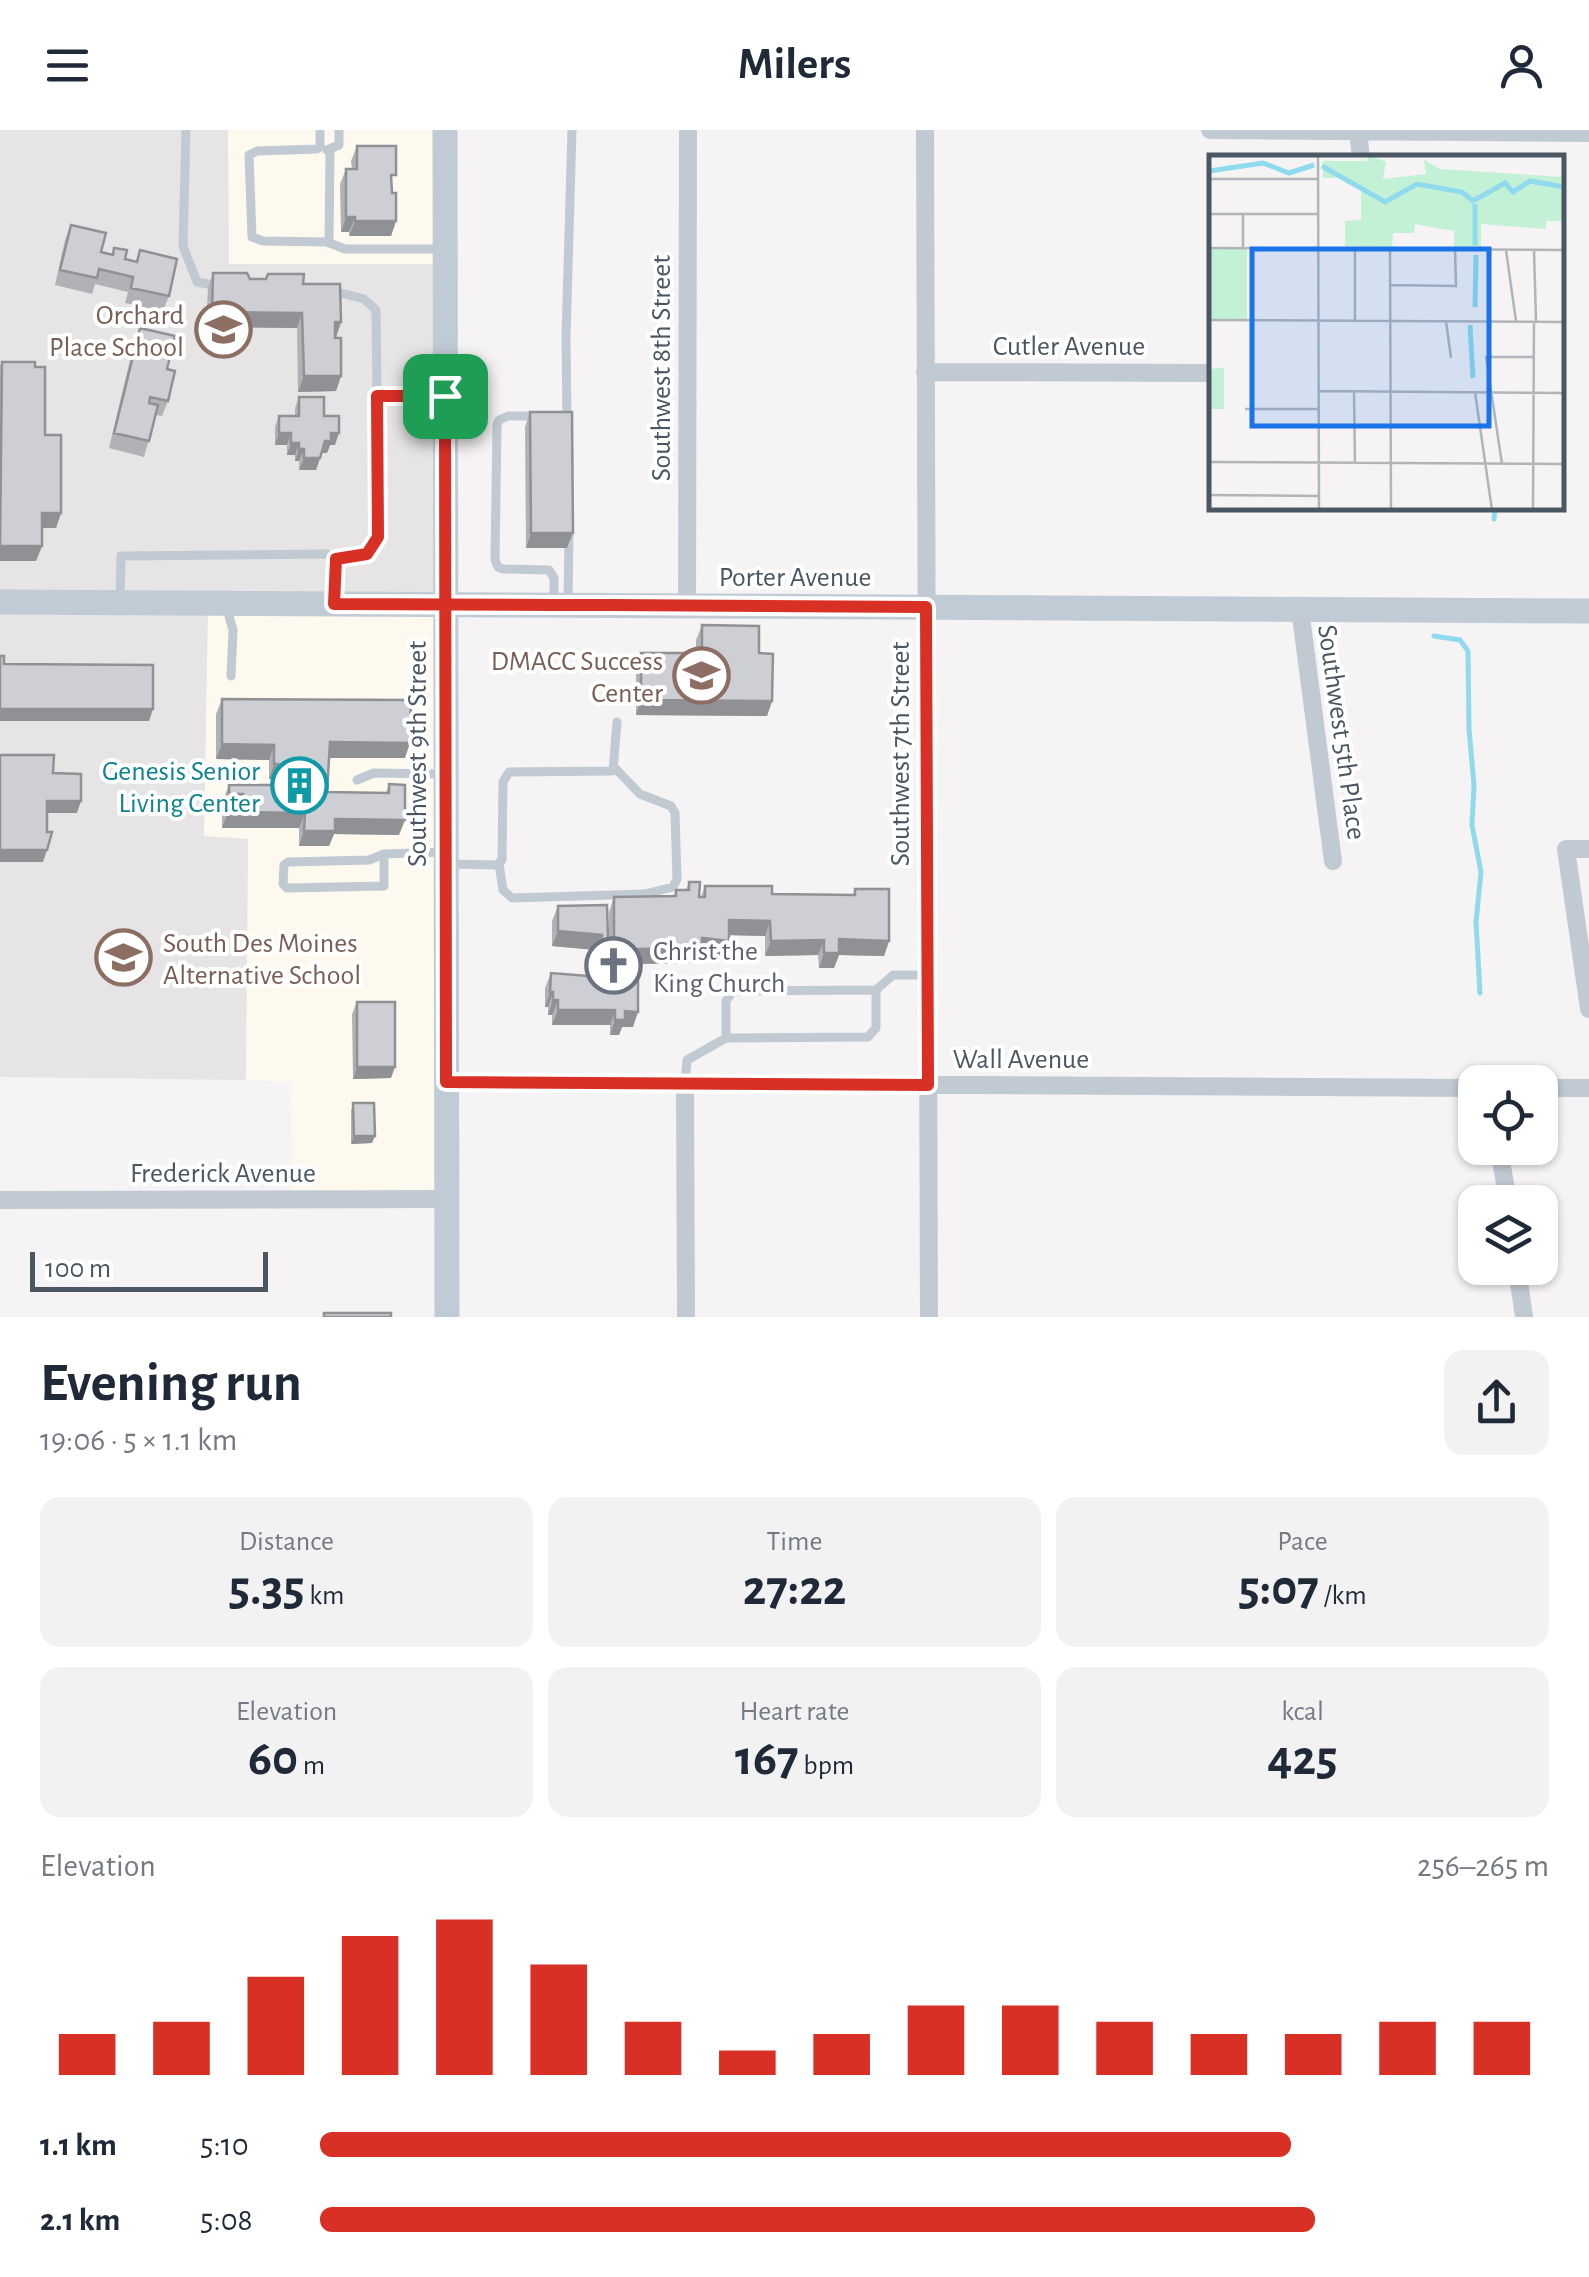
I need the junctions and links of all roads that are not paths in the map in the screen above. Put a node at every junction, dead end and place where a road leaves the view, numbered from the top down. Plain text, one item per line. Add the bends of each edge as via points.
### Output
1 (186, 130) edge
2 (320, 130) edge
3 (339, 130) edge
4 (445, 130) edge
5 (572, 130) edge
6 (688, 130) edge
7 (925, 130) edge
8 (1210, 130) edge
9 (1358, 131) edge
10 (1589, 132) edge
11 (325, 148) junction
12 (330, 242) junction
13 (445, 249) junction
14 (225, 286) edge
15 (312, 287) edge
16 (926, 372) junction
17 (1209, 373) edge
18 (377, 396) junction
19 (445, 396) junction
20 (567, 416) junction
21 (568, 435) edge
22 (568, 530) edge
23 (336, 559) junction
24 (0, 602) edge
25 (120, 603) junction
26 (225, 603) junction
27 (334, 604) junction
28 (446, 604) junction
29 (561, 605) junction
30 (687, 606) junction
31 (926, 607) junction
32 (1300, 609) junction
33 (1589, 611) edge
34 (230, 676) dead end
35 (617, 722) dead end
36 (616, 769) junction
37 (446, 774) junction
38 (357, 780) dead end
39 (1589, 849) edge
40 (384, 854) junction
41 (446, 858) junction
42 (1333, 861) dead end
43 (499, 864) junction
44 (927, 975) junction
45 (876, 990) junction
46 (1589, 1008) edge
47 (726, 1038) junction
48 (446, 1082) junction
49 (685, 1084) junction
50 (928, 1085) junction
51 (1458, 1088) edge
52 (1558, 1088) edge
53 (1589, 1088) edge
54 (446, 1199) junction
55 (0, 1200) edge
56 (1519, 1285) edge
57 (447, 1317) edge
58 (686, 1317) edge
59 (928, 1317) edge
60 (1524, 1317) edge

1 - 14 lane via 183,246 197,282
2 - 11 lane
3 - 11 lane via 339,145
4 - 13 street, Southwest 9th Street
5 - 20 lane
6 - 30 street, Southwest 8th Street
7 - 16 street, Southwest 7th Street
8 - 9 street
9 - 10 street
11 - 12 lane
11 - 12 lane via 248,154 250,233 263,242
12 - 13 lane via 345,249
13 - 19 street, Southwest 9th Street
15 - 18 lane via 364,299 376,310
16 - 17 street, Cutler Avenue
16 - 31 street, Southwest 7th Street
18 - 19 lane
18 - 23 lane via 378,537 367,554
19 - 28 street, Southwest 9th Street
20 - 21 lane
20 - 29 lane via 508,416 497,425 495,560 503,568 549,570
22 - 29 lane
23 - 25 lane via 121,556
23 - 27 lane
24 - 25 street, Porter Avenue
25 - 26 street, Porter Avenue
26 - 27 street, Porter Avenue
26 - 34 lane via 232,630
27 - 28 street, Porter Avenue
28 - 29 street, Porter Avenue
28 - 37 street, Southwest 9th Street
29 - 30 street, Porter Avenue
30 - 31 street, Porter Avenue
31 - 32 street, Porter Avenue
31 - 44 street, Southwest 7th Street
32 - 33 street, Porter Avenue
32 - 42 street, Southwest 5th Place
35 - 36 lane
36 - 43 lane via 504,775
36 - 43 lane via 640,794 675,813 673,887 645,894 512,898 502,890
37 - 38 lane
37 - 41 street, Southwest 9th Street
39 - 46 street via 1566,849
40 - 40 lane via 288,862 283,884 384,886
40 - 41 lane
41 - 43 lane
41 - 48 street, Southwest 9th Street
44 - 45 lane via 893,975
44 - 50 street, Southwest 7th Street
45 - 47 lane via 734,990 726,1001
45 - 47 lane via 876,1028 868,1038
47 - 49 lane via 686,1060
48 - 49 street, Wall Avenue
48 - 54 street, Southwest 9th Street
49 - 50 street, Wall Avenue
49 - 58 street
50 - 51 street, Wall Avenue
50 - 59 street, Southwest 7th Street
52 - 53 street
54 - 55 street, Frederick Avenue
54 - 57 street, Southwest 9th Street
56 - 60 street

